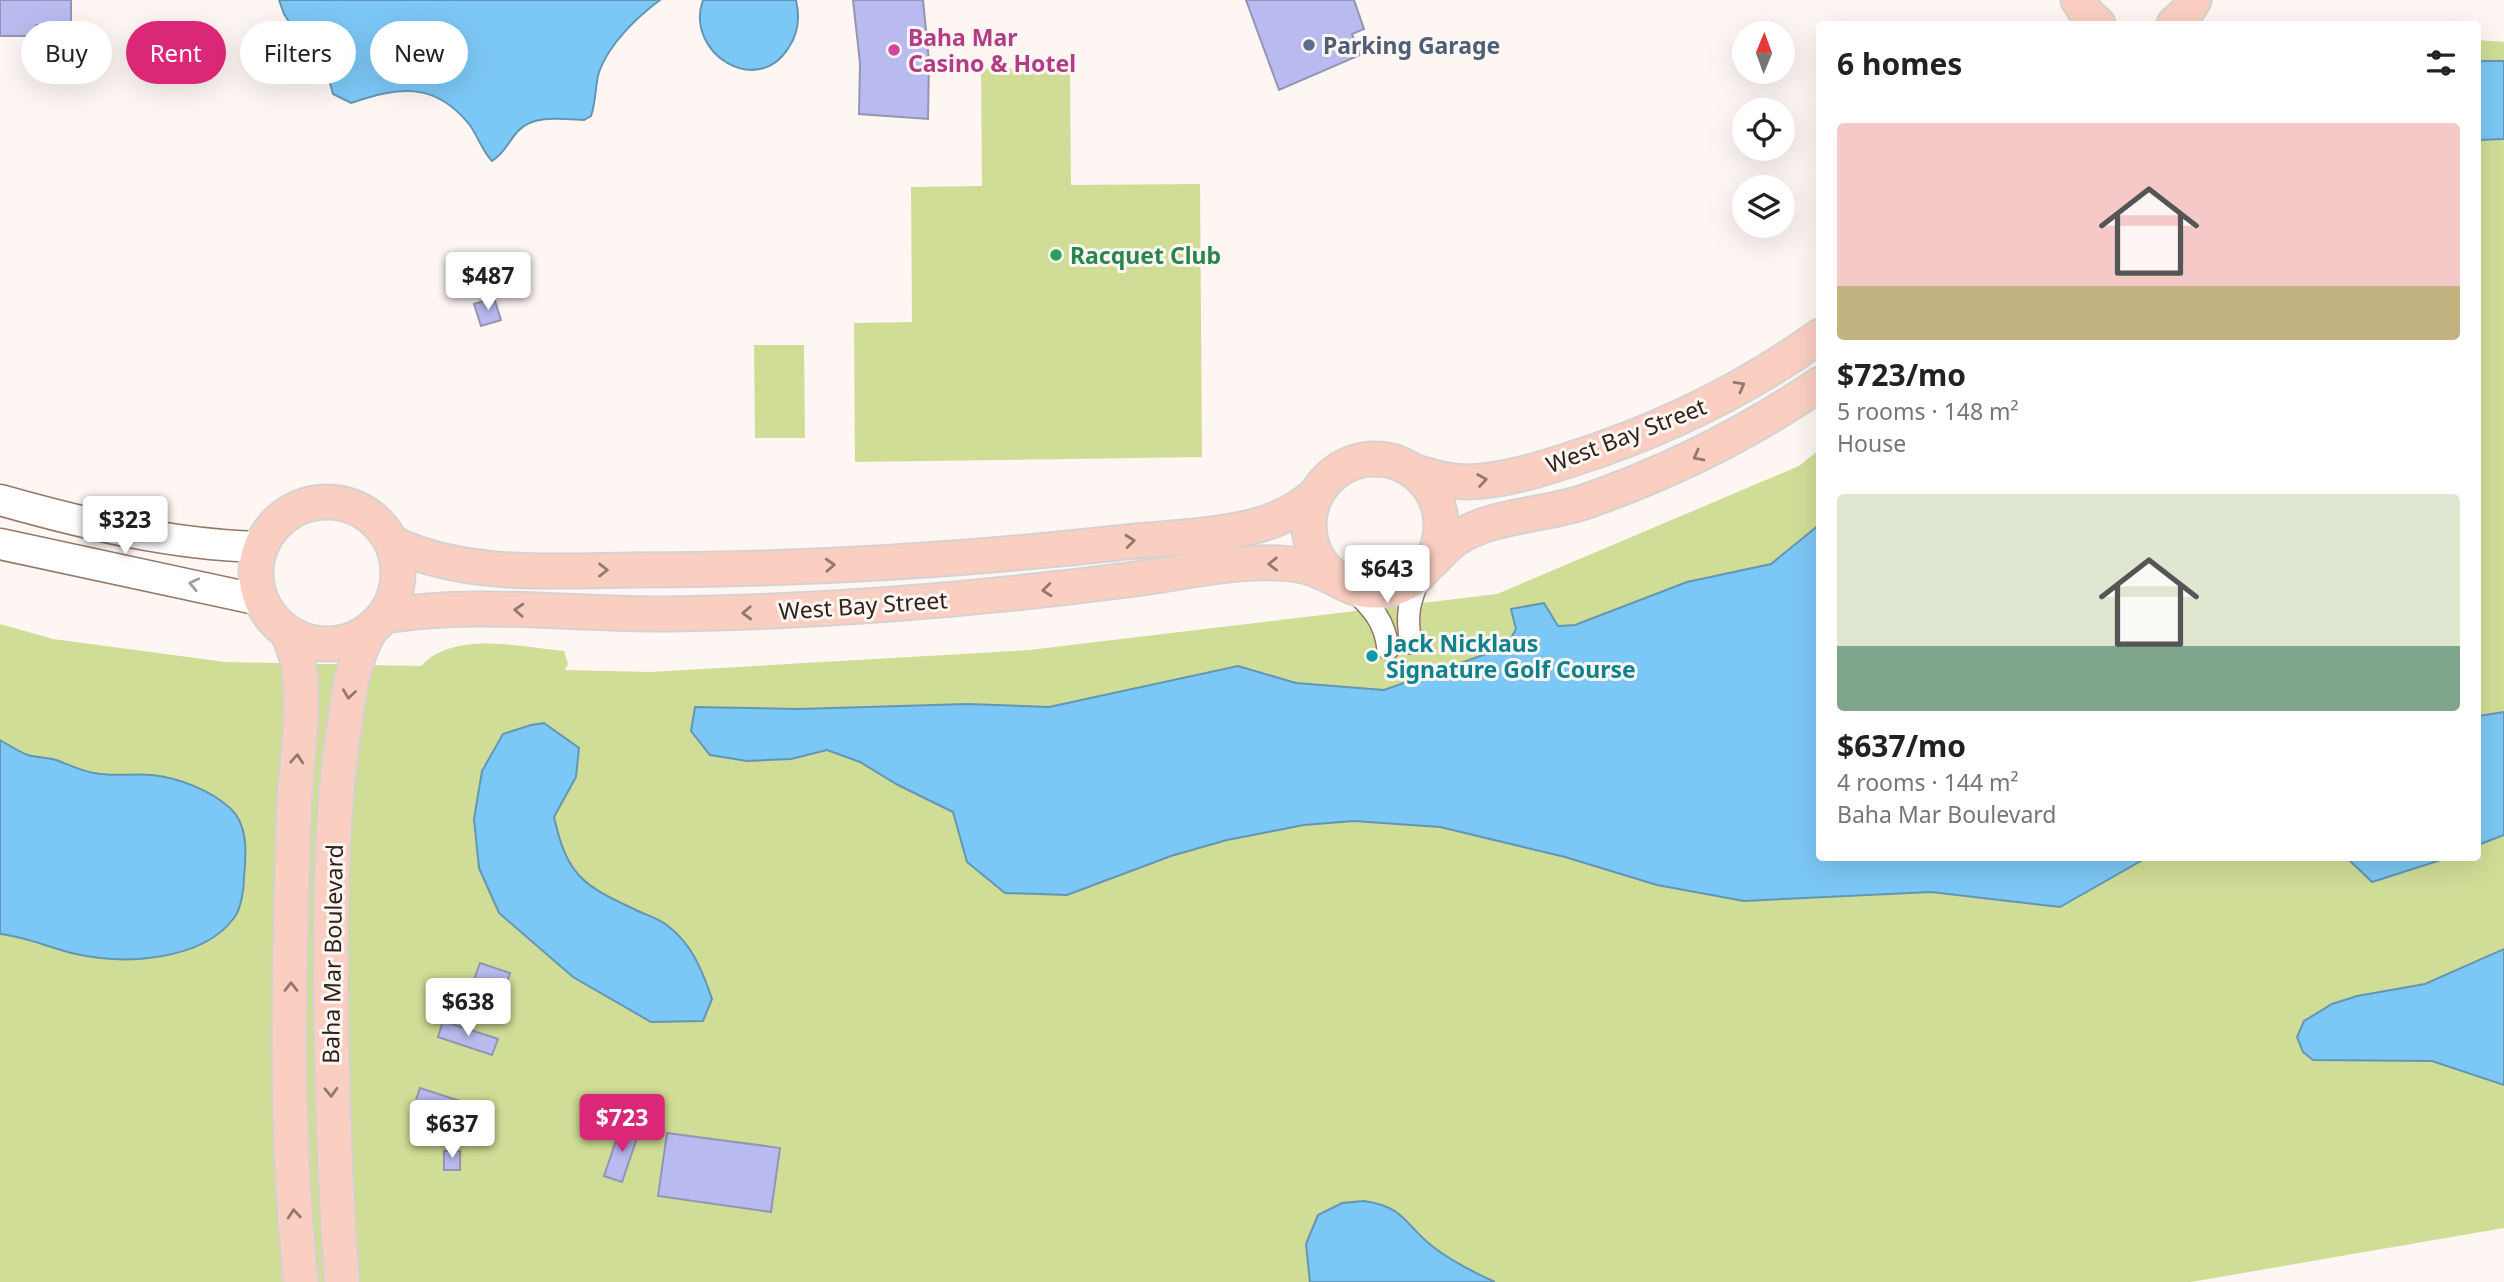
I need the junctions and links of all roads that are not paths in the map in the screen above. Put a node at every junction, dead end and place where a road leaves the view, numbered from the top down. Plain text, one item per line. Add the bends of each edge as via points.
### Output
1 (2078, 0) edge
2 (2095, 21) edge
3 (1816, 339) edge
4 (1816, 387) edge
5 (1416, 472) junction
6 (1316, 494) junction
7 (0, 500) edge
8 (392, 543) junction
9 (0, 544) edge
10 (261, 547) junction
11 (1426, 567) junction
12 (1345, 583) junction
13 (260, 600) junction
14 (377, 623) junction
15 (288, 633) junction
16 (1411, 643) dead end
17 (1388, 649) dead end
18 (301, 1282) edge
19 (342, 1282) edge

1 - 2 main road
5 -> 3 main road, West Bay Street via 1443,481 1469,482 1543,468 1601,450 1692,412 1785,362
4 -> 11 main road, West Bay Street via 1776,414 1684,463 1585,502 1471,531 1454,540
5 - 6 main road via 1395,461 1362,460 1336,471
5 - 11 main road via 1432,489 1441,517 1441,534
8 -> 6 main road, West Bay Street via 426,558 539,571 732,570 988,557 1255,526 1298,510
6 - 12 main road via 1309,536 1316,556
7 - 10 main road via 156,537
8 - 10 main road via 363,512 322,503 283,517
8 - 14 main road via 398,580 393,600
13 -> 9 main road
10 - 13 main road via 255,573
11 - 12 main road via 1395,588 1366,590
11 - 16 street via 1409,603
12 -> 14 main road, West Bay Street via 1307,566 1281,564 1044,591 749,613 624,615 476,608 423,610
12 - 17 street via 1383,622
13 - 15 main road
14 - 15 main road via 351,641 330,644 308,642
14 -> 19 main road, Baha Mar Boulevard via 362,645 351,682 334,835 331,1077
18 -> 15 main road, Baha Mar Boulevard via 292,1170 291,1035 294,810 301,693 298,661

